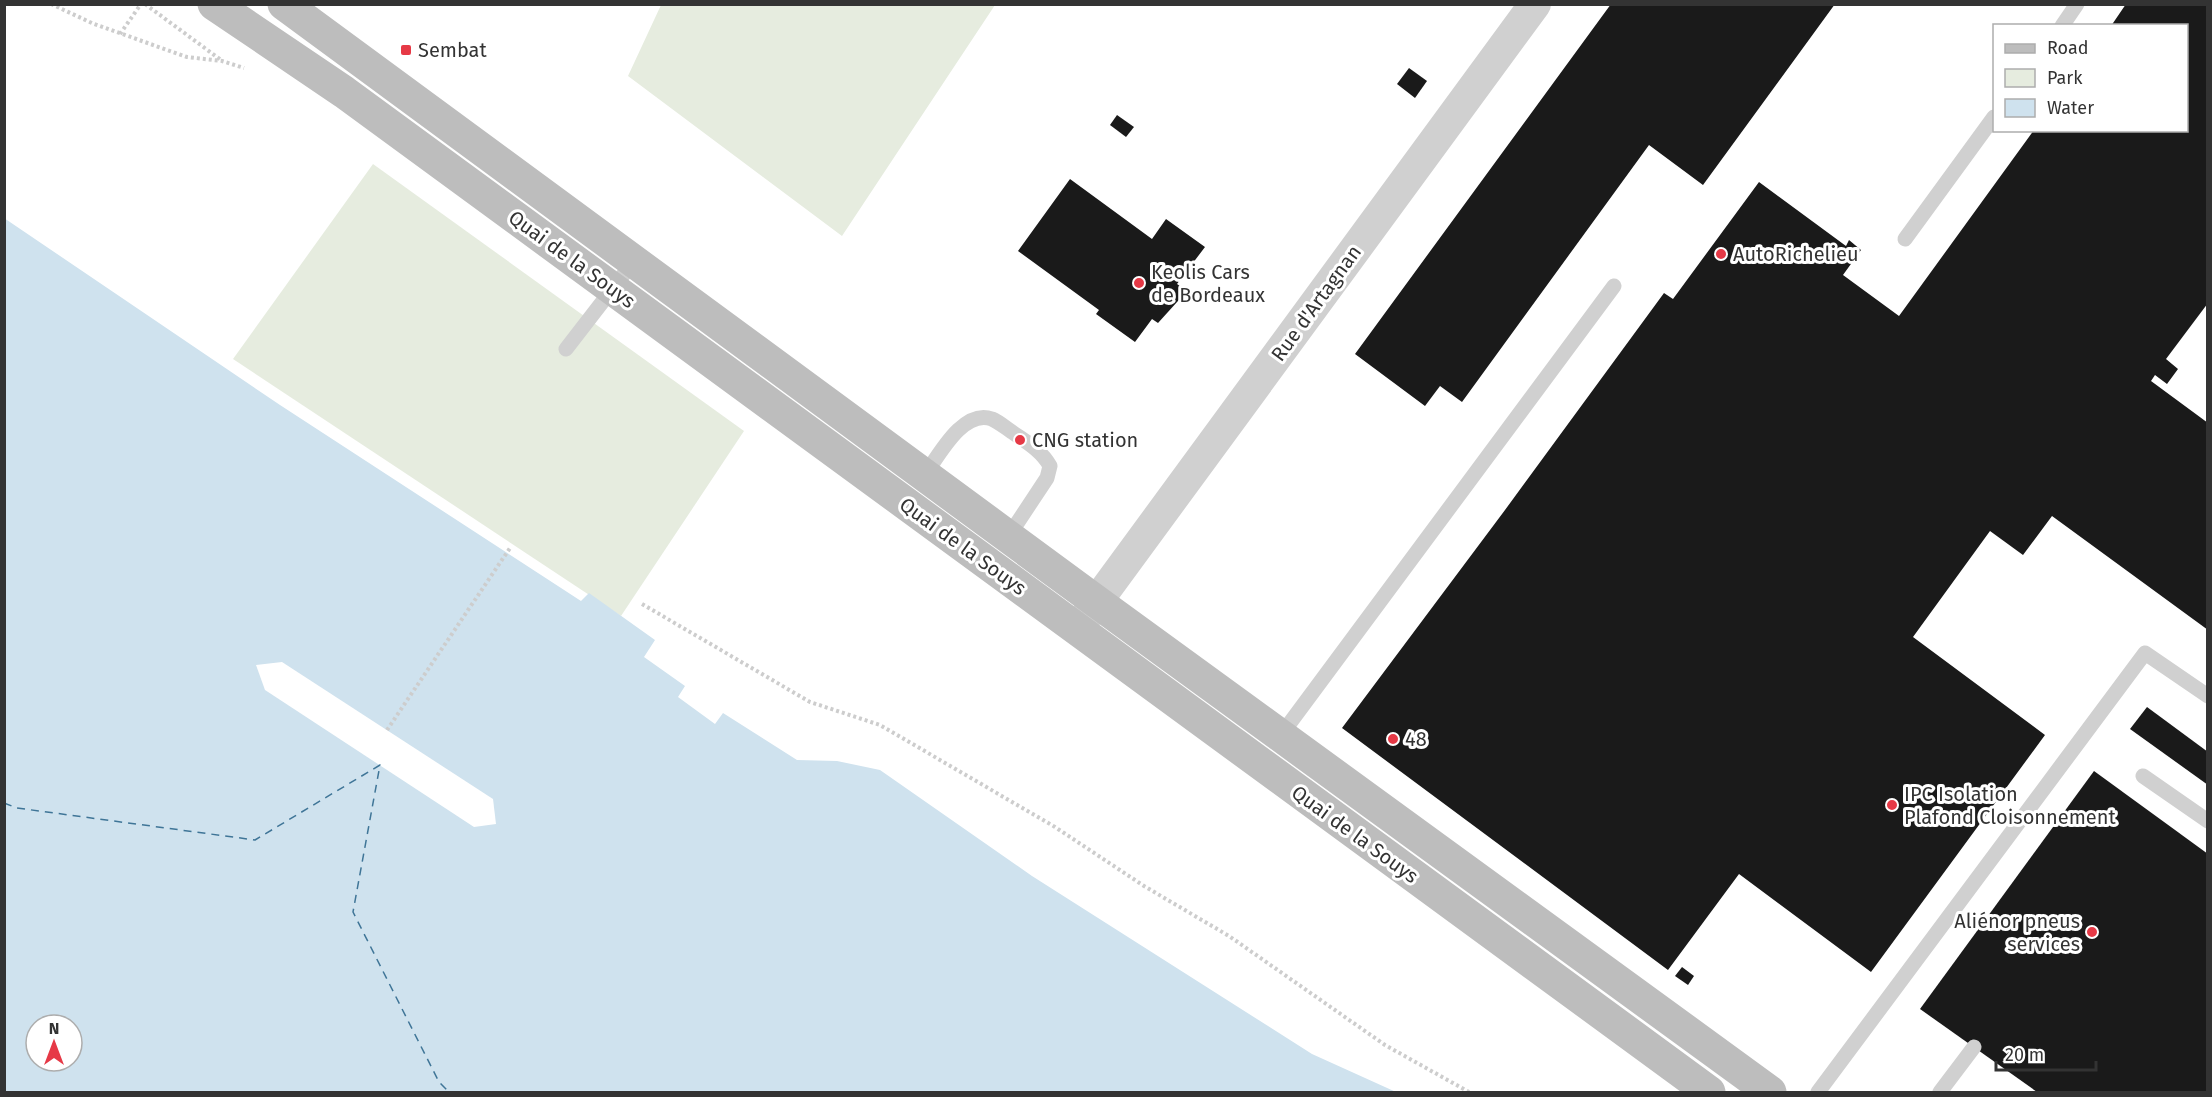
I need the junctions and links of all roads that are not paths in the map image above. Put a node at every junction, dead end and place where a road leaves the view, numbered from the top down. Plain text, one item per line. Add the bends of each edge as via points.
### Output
1 (214, 4) edge
2 (284, 4) edge
3 (1535, 4) edge
4 (2077, 4) edge
5 (2063, 24) edge
6 (328, 37) junction
7 (307, 68) junction
8 (1993, 120) edge
9 (1905, 239) dead end
10 (634, 261) junction
11 (1614, 286) dead end
12 (614, 289) junction
13 (566, 349) dead end
14 (925, 475) junction
15 (905, 503) junction
16 (1008, 536) junction
17 (989, 565) junction
18 (1097, 602) junction
19 (1076, 629) junction
20 (2208, 696) edge
21 (1281, 734) junction
22 (1260, 764) junction
23 (2143, 776) dead end
24 (2208, 821) edge
25 (1974, 1047) dead end
26 (1709, 1092) edge
27 (1770, 1092) edge
28 (1818, 1092) edge
29 (1940, 1092) edge

1 - 7 main road, Quai de la Souys
2 - 6 main road, Quai de la Souys
3 - 18 street, Rue d'Artagnan
4 - 5 lane
6 - 7 lane
6 - 10 main road, Quai de la Souys
7 - 12 main road, Quai de la Souys
8 - 9 lane
10 - 12 lane
10 - 14 main road, Quai de la Souys
11 - 21 lane
12 - 13 lane
12 - 15 main road, Quai de la Souys
14 - 15 lane
14 - 16 main road, Quai de la Souys
14 - 16 lane via 961,426 972,418 994,420 1043,454 1050,466 1047,478
15 - 17 main road, Quai de la Souys
16 - 17 lane
16 - 18 main road, Quai de la Souys
17 - 19 main road, Quai de la Souys
18 - 19 street, Rue d'Artagnan
18 - 21 main road, Quai de la Souys
19 - 22 main road, Quai de la Souys
20 - 28 lane via 2145,653
21 - 22 lane
21 - 27 main road, Quai de la Souys
22 - 26 main road, Quai de la Souys
23 - 24 lane
25 - 29 lane

